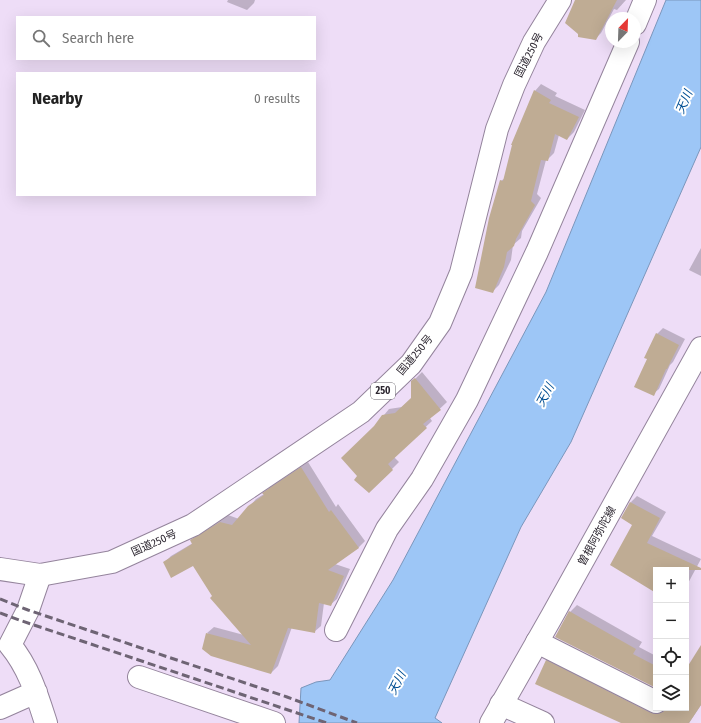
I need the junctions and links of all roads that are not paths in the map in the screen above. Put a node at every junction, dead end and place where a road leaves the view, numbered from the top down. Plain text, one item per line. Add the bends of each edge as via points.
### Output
1 (560, 0) edge
2 (645, 0) edge
3 (640, 12) edge
4 (625, 48) edge
5 (701, 348) edge
6 (0, 569) edge
7 (40, 575) junction
8 (336, 630) dead end
9 (537, 642) junction
10 (139, 677) dead end
11 (36, 692) junction
12 (653, 700) edge
13 (0, 708) edge
14 (496, 714) edge
15 (46, 723) edge
16 (274, 723) edge
17 (543, 723) edge

1 - 7 main road, 国道250号 / 250 via 534,42 497,129 461,273 440,323 411,364 361,412 193,526 112,562
2 - 3 main road
4 - 8 main road via 537,252 467,400 422,478 387,528
5 - 9 main road, 曽根阿弥陀線
6 - 7 main road, 国道250号 / 250
7 - 11 main road via 28,610 10,645 21,659
9 - 12 main road
9 - 14 main road, 曽根阿弥陀線
10 - 16 main road
11 - 13 main road
11 - 15 main road
14 - 17 main road

